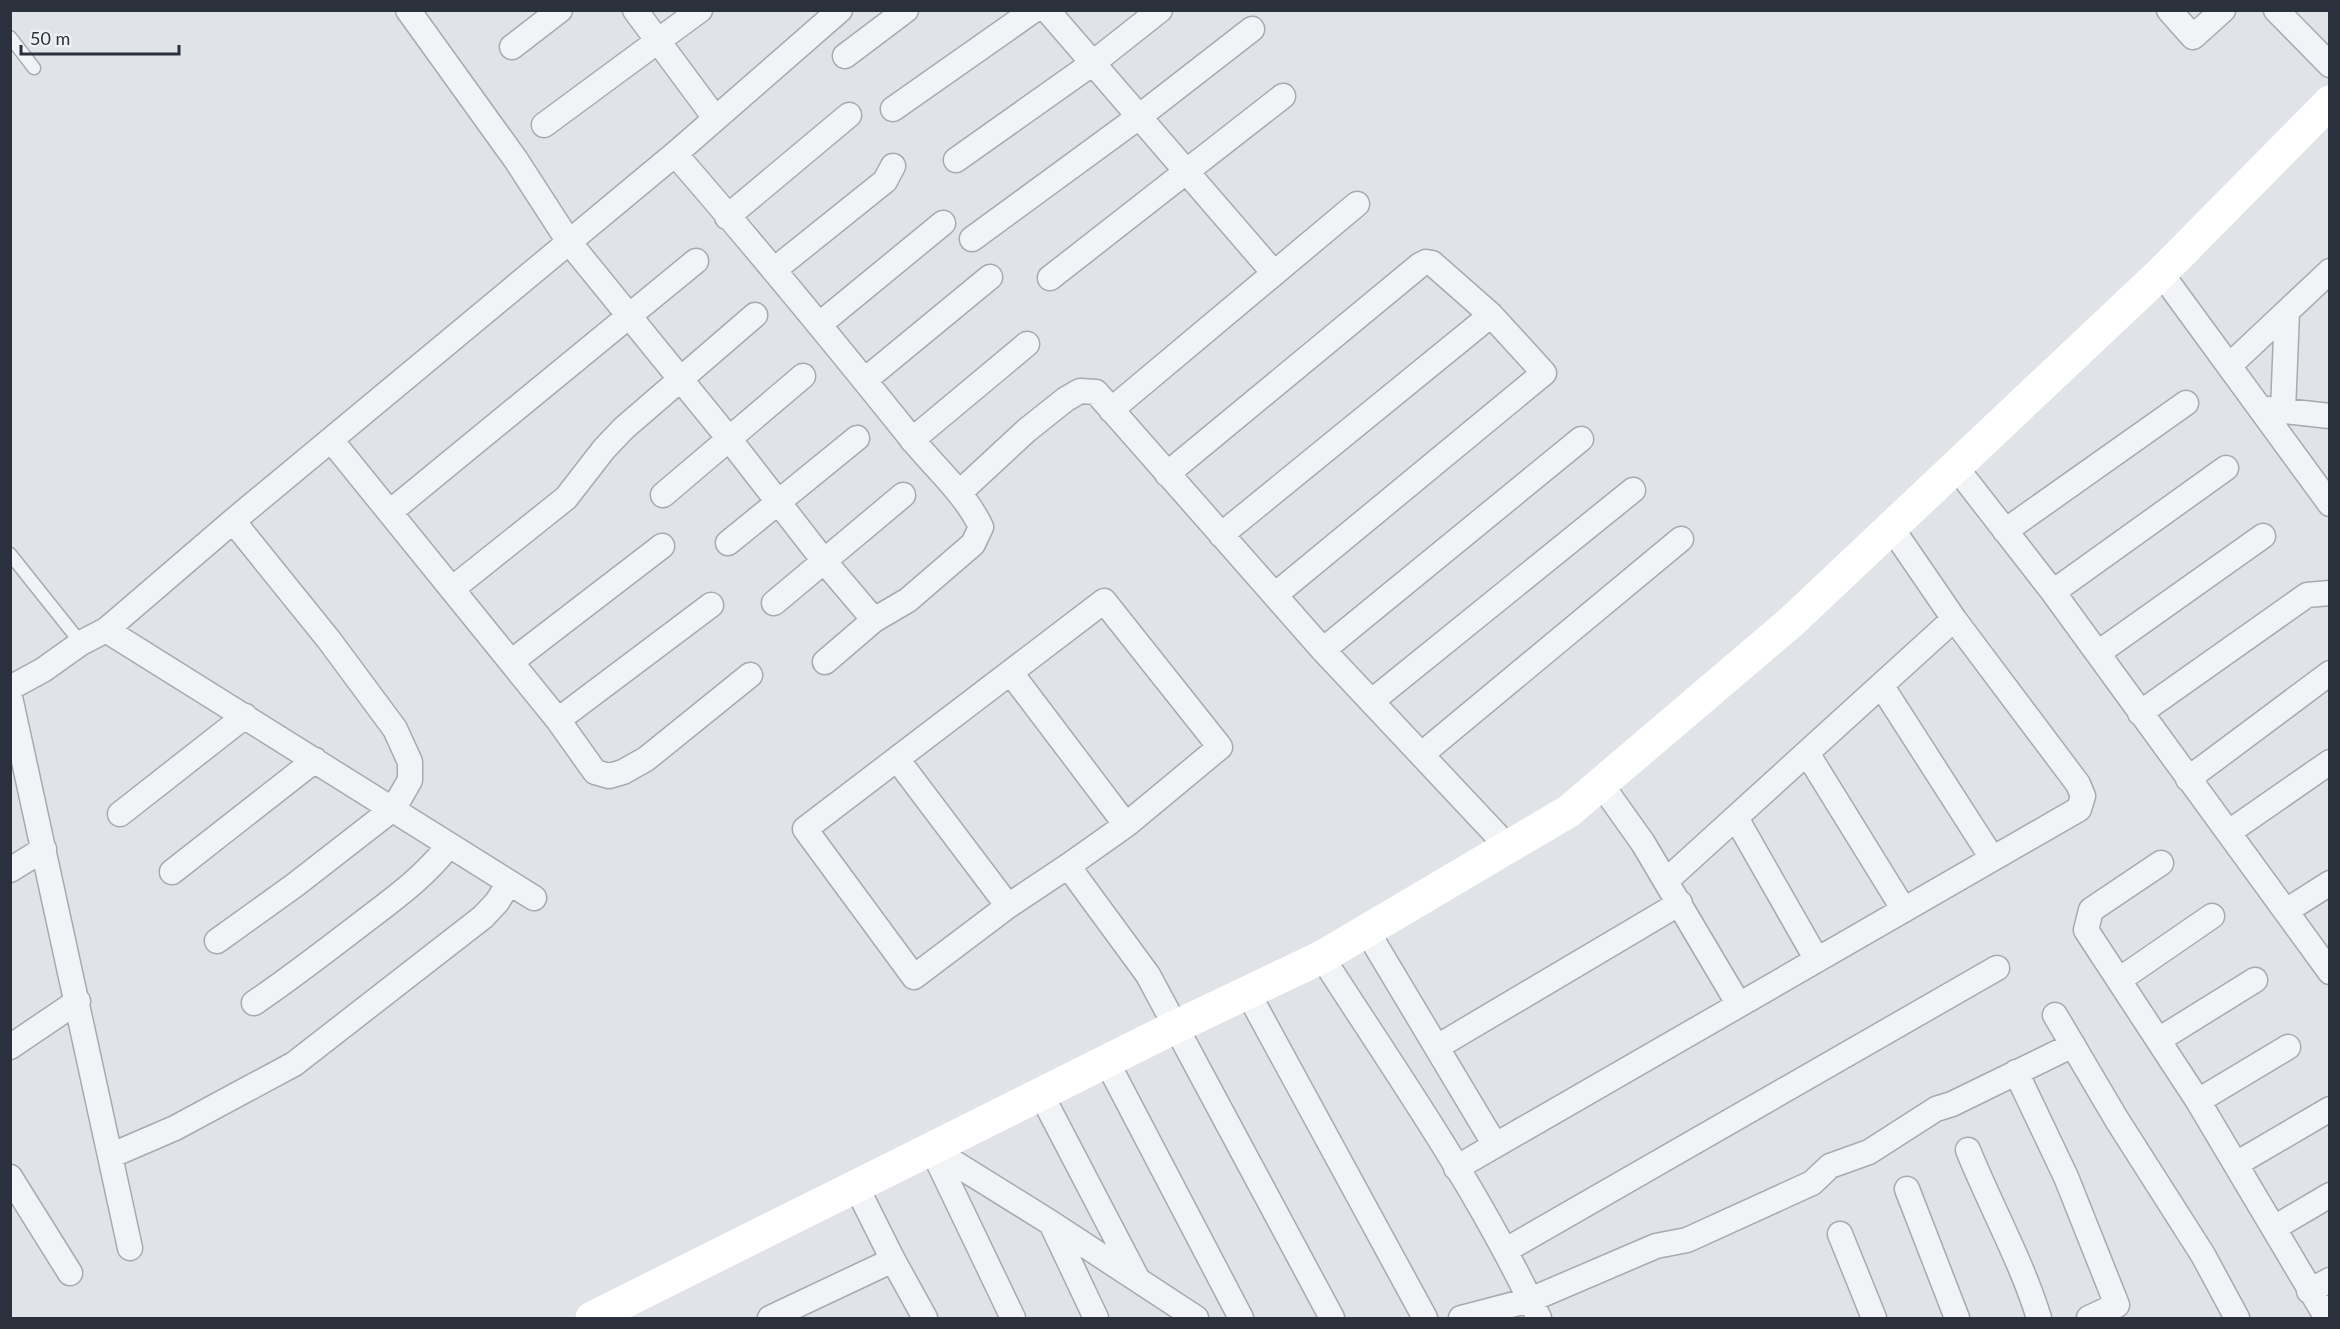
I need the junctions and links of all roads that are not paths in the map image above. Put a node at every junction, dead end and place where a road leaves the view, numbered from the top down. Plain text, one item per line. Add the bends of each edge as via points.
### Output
1 (408, 10) edge
2 (560, 10) edge
3 (635, 10) edge
4 (700, 10) edge
5 (840, 10) edge
6 (906, 10) edge
7 (1034, 10) edge
8 (1047, 10) edge
9 (1160, 10) edge
10 (2169, 10) edge
11 (2223, 10) edge
12 (2277, 10) edge
13 (1252, 29) dead end
14 (10, 37) edge
15 (657, 42) junction
16 (512, 47) dead end
17 (845, 56) dead end
18 (1093, 63) junction
19 (2330, 65) edge
20 (34, 68) dead end
21 (1283, 96) dead end
22 (2330, 102) edge
23 (893, 109) dead end
24 (849, 115) dead end
25 (1140, 116) junction
26 (715, 118) junction
27 (544, 125) dead end
28 (675, 154) junction
29 (956, 160) dead end
30 (893, 166) dead end
31 (1187, 173) junction
32 (1358, 204) dead end
33 (727, 217) junction
34 (943, 223) dead end
35 (972, 239) dead end
36 (569, 242) junction
37 (696, 261) dead end
38 (774, 270) junction
39 (2330, 271) edge
40 (1274, 273) junction
41 (2162, 273) junction
42 (990, 278) dead end
43 (1050, 278) dead end
44 (2287, 312) junction
45 (755, 315) dead end
46 (1491, 315) junction
47 (629, 318) junction
48 (820, 324) junction
49 (1027, 344) dead end
50 (2229, 366) junction
51 (803, 376) dead end
52 (865, 380) junction
53 (681, 381) junction
54 (2186, 403) dead end
55 (1111, 410) junction
56 (2272, 410) junction
57 (2330, 416) edge
58 (857, 438) dead end
59 (1581, 439) dead end
60 (331, 440) junction
61 (730, 440) junction
62 (912, 440) junction
63 (1955, 466) junction
64 (2226, 468) dead end
65 (1167, 474) junction
66 (1633, 490) dead end
67 (959, 493) junction
68 (663, 495) dead end
69 (903, 495) dead end
70 (778, 502) junction
71 (2330, 504) edge
72 (390, 512) junction
73 (233, 520) junction
74 (1892, 527) junction
75 (2005, 531) junction
76 (1221, 535) junction
77 (2263, 536) dead end
78 (1681, 539) dead end
79 (728, 543) dead end
80 (662, 546) dead end
81 (10, 554) edge
82 (824, 561) junction
83 (452, 589) junction
84 (2053, 592) junction
85 (2330, 592) edge
86 (1275, 595) junction
87 (774, 603) dead end
88 (711, 605) dead end
89 (1954, 619) junction
90 (874, 620) junction
91 (106, 630) junction
92 (81, 643) junction
93 (1323, 650) junction
94 (2098, 653) junction
95 (511, 662) junction
96 (825, 662) dead end
97 (1011, 673) junction
98 (2330, 673) edge
99 (750, 675) dead end
100 (1881, 685) junction
101 (10, 688) edge
102 (10, 697) edge
103 (1372, 701) junction
104 (2140, 713) junction
105 (245, 716) junction
106 (558, 720) junction
107 (1807, 753) junction
108 (1422, 754) junction
109 (897, 759) junction
110 (315, 760) junction
111 (2330, 762) edge
112 (2187, 779) junction
113 (1601, 783) junction
114 (394, 808) junction
115 (120, 814) dead end
116 (1736, 818) junction
117 (1126, 825) junction
118 (2229, 832) junction
119 (449, 845) junction
120 (1508, 847) junction
121 (44, 849) junction
122 (1992, 858) junction
123 (2161, 863) dead end
124 (1068, 866) junction
125 (10, 870) edge
126 (172, 872) dead end
127 (1667, 880) junction
128 (509, 883) junction
129 (2330, 883) edge
130 (534, 898) dead end
131 (1680, 903) junction
132 (1008, 906) junction
133 (1904, 910) junction
134 (2286, 911) junction
135 (2212, 916) dead end
136 (1367, 931) junction
137 (217, 941) dead end
138 (1322, 957) junction
139 (1817, 960) junction
140 (1998, 968) dead end
141 (2329, 971) edge
142 (2119, 980) junction
143 (2255, 980) dead end
144 (1248, 993) junction
145 (78, 1001) junction
146 (254, 1004) dead end
147 (1739, 1005) junction
148 (2055, 1015) dead end
149 (1175, 1027) junction
150 (2160, 1040) junction
151 (2073, 1045) junction
152 (10, 1047) edge
153 (1437, 1047) junction
154 (2288, 1047) dead end
155 (1107, 1062) junction
156 (2016, 1072) junction
157 (1041, 1094) junction
158 (2198, 1101) junction
159 (2330, 1109) edge
160 (1495, 1145) junction
161 (932, 1149) junction
162 (1968, 1150) dead end
163 (110, 1156) junction
164 (2236, 1164) junction
165 (1456, 1168) junction
166 (10, 1177) edge
167 (856, 1186) junction
168 (1907, 1189) dead end
169 (2330, 1195) edge
170 (1051, 1223) junction
171 (2274, 1228) junction
172 (1840, 1234) dead end
173 (130, 1248) dead end
174 (1506, 1250) junction
175 (893, 1260) junction
176 (70, 1273) dead end
177 (1139, 1281) junction
178 (2319, 1285) edge
179 (1535, 1309) edge
180 (606, 1315) edge
181 (770, 1318) edge
182 (925, 1318) edge
183 (1013, 1318) edge
184 (1096, 1318) edge
185 (1196, 1318) edge
186 (1241, 1318) edge
187 (1332, 1318) edge
188 (1425, 1318) edge
189 (1461, 1318) edge
190 (1874, 1318) edge
191 (1957, 1318) edge
192 (2039, 1318) edge
193 (2089, 1318) edge
194 (2237, 1318) edge
195 (2327, 1318) edge

1 - 36 street via 516,160
2 - 16 street
3 - 15 street
4 - 15 street
5 - 26 street
6 - 17 street
7 - 23 street
8 - 18 street
9 - 18 street
10 - 11 street via 2193,37
12 - 19 street
13 - 25 street
14 - 20 lane
15 - 26 street
15 - 27 street
18 - 25 street
18 - 29 street
21 - 31 street
22 - 41 street
24 - 33 street
25 - 31 street
25 - 35 street
26 - 28 street
28 - 33 street
28 - 36 street
30 - 38 street via 885,181
31 - 40 street
31 - 43 street
32 - 40 street
33 - 38 street
34 - 48 street
36 - 47 street
36 - 60 street
37 - 47 street
38 - 48 street
39 - 44 street
40 - 55 street
41 - 50 street
41 - 63 street
42 - 52 street
44 - 50 street
44 - 56 street
45 - 53 street
46 - 65 street via 1432,263 1420,265
46 - 76 street
46 - 86 street via 1544,373
47 - 53 street
47 - 72 street
48 - 52 street
49 - 62 street
50 - 56 street
51 - 61 street
52 - 62 street
53 - 61 street
53 - 83 street via 624,428 566,498
54 - 75 street
55 - 65 street
55 - 67 street via 1096,392 1080,391 1027,430
56 - 57 street
56 - 71 street
58 - 70 street
59 - 93 street
60 - 72 street
60 - 73 street
61 - 68 street
61 - 70 street
62 - 67 street
63 - 74 street
63 - 75 street
64 - 84 street
65 - 76 street
66 - 103 street
67 - 90 street via 981,527 973,544 908,600
69 - 82 street
70 - 79 street
70 - 82 street
72 - 83 street
73 - 91 street
73 - 114 street via 395,729 410,762 410,780
74 - 89 street
74 - 113 street via 1791,622
75 - 84 street
76 - 86 street
77 - 94 street
78 - 108 street
80 - 95 street
81 - 92 lane
82 - 87 street
82 - 90 street
83 - 95 street
84 - 94 street
85 - 104 street via 2307,594
86 - 93 street
88 - 106 street
89 - 100 street
89 - 122 street via 2078,784 2083,796 2079,809
90 - 96 street
91 - 92 street
91 - 105 street
92 - 101 street
93 - 103 street
94 - 104 street
95 - 106 street
97 - 109 street
97 - 117 street
97 - 117 street via 1104,601 1220,747
98 - 112 street
99 - 106 street via 646,759 609,776 595,772
100 - 107 street
100 - 122 street
102 - 121 street
103 - 108 street
104 - 112 street
105 - 110 street
105 - 115 street
107 - 116 street
107 - 133 street
108 - 120 street
109 - 132 street
109 - 132 street via 805,829 914,977
110 - 114 street
110 - 126 street
111 - 118 street
112 - 118 street
113 - 120 street via 1569,811
113 - 127 street
114 - 119 street
114 - 137 street
116 - 127 street
116 - 139 street
117 - 124 street
118 - 134 street
119 - 128 street
119 - 146 street via 405,890
120 - 136 street
121 - 125 street
121 - 145 street
122 - 133 street
123 - 142 street via 2091,910 2086,930
124 - 132 street
124 - 149 street via 1148,975
127 - 131 street
128 - 130 street
128 - 163 street via 483,917 294,1064 175,1128
129 - 134 street
131 - 147 street
131 - 153 street
133 - 139 street
134 - 141 street
135 - 142 street
136 - 138 street
136 - 153 street
138 - 144 street
138 - 165 street
139 - 147 street
140 - 174 street
142 - 150 street
143 - 150 street
144 - 149 street
144 - 188 street
145 - 152 street
145 - 163 street
147 - 160 street
148 - 151 street
149 - 155 street
149 - 187 street
150 - 158 street
151 - 156 street
151 - 194 street via 2203,1255
153 - 160 street
154 - 158 street
155 - 157 street
155 - 186 street
156 - 179 street via 1936,1109 1869,1152 1830,1166 1812,1184 1687,1240 1656,1245
156 - 193 street via 2067,1177 2117,1305
157 - 161 street
157 - 177 street
158 - 164 street
159 - 164 street
160 - 165 street
161 - 167 street
161 - 170 street
161 - 183 street
162 - 192 street via 2028,1284
163 - 173 street
164 - 171 street
165 - 174 street
166 - 176 street
167 - 175 street
167 - 180 street
168 - 191 street
169 - 171 street
170 - 177 street
170 - 184 street
171 - 178 street
172 - 190 street
174 - 179 street
175 - 181 street
175 - 182 street
177 - 185 street
178 - 195 street
179 - 189 street

